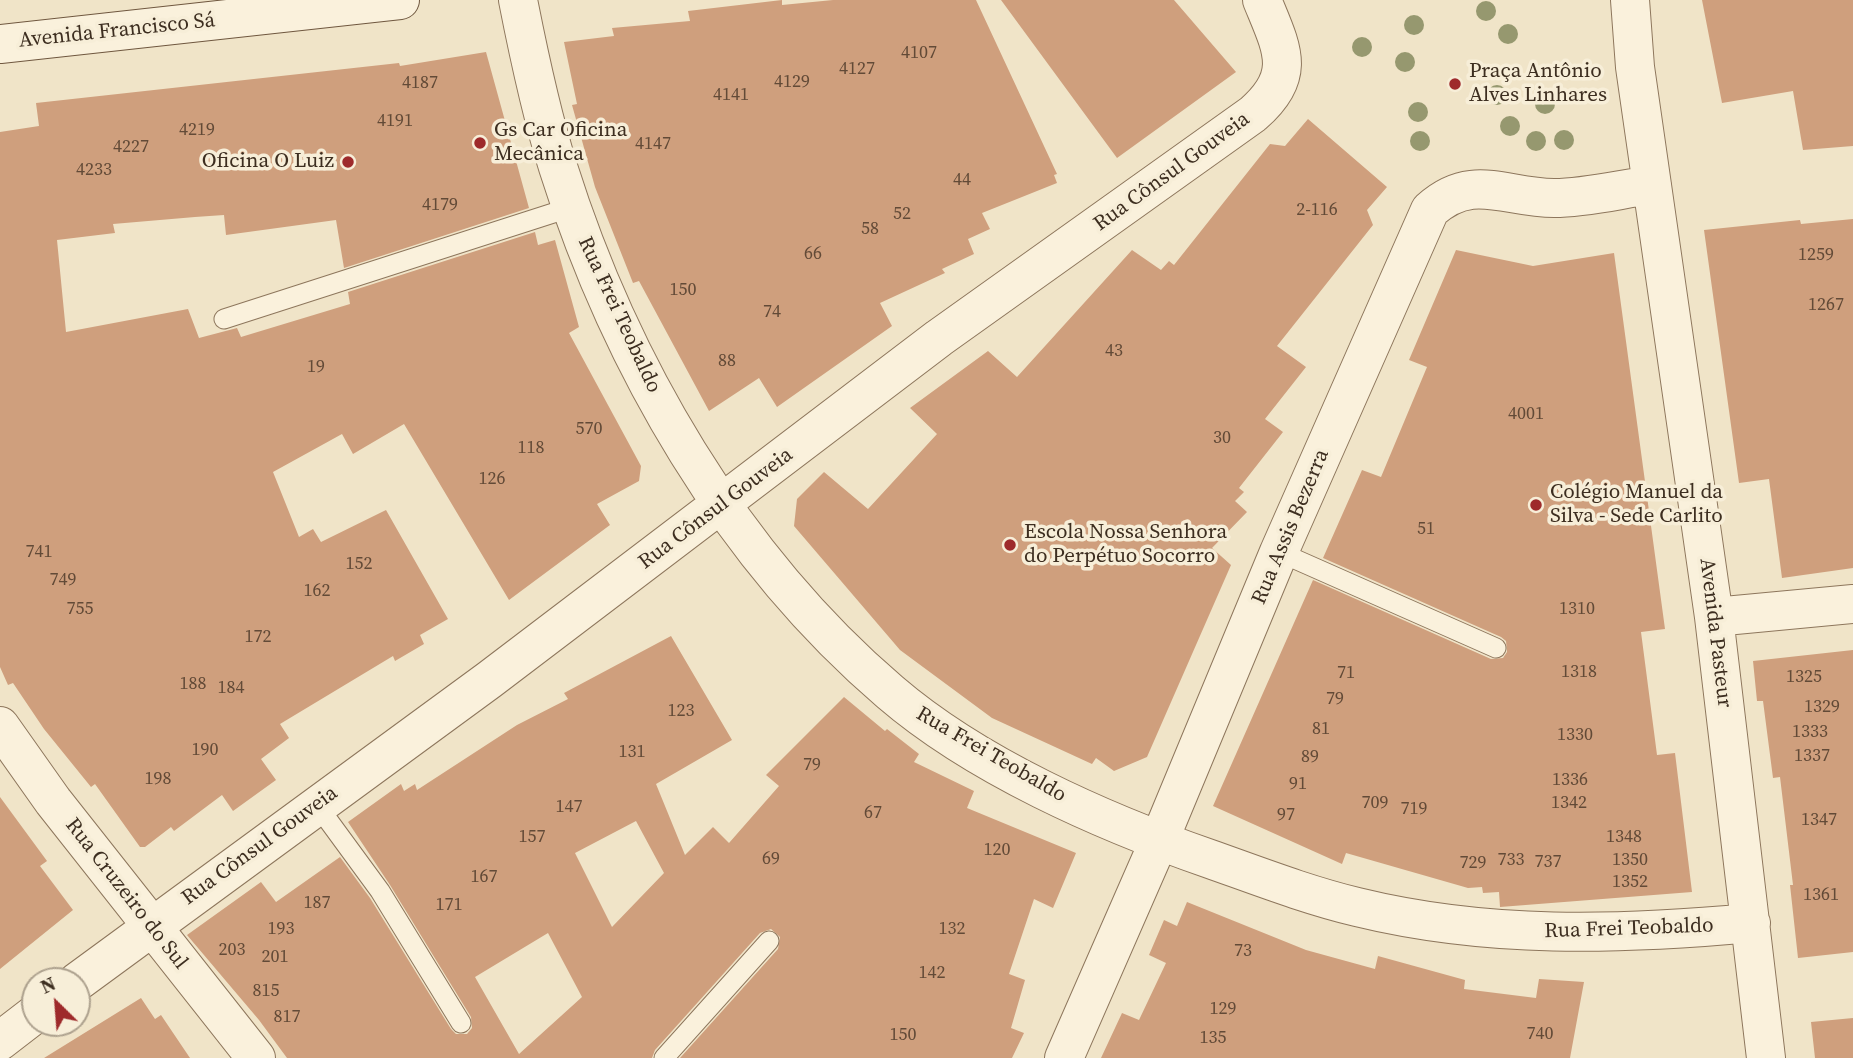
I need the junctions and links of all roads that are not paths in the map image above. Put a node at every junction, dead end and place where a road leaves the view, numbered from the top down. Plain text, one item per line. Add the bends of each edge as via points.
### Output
1 (400, 0) edge
2 (518, 0) edge
3 (1262, 0) edge
4 (1630, 0) edge
5 (0, 44) edge
6 (1652, 185) junction
7 (572, 207) junction
8 (224, 319) dead end
9 (722, 504) junction
10 (1279, 552) junction
11 (1853, 604) edge
12 (1714, 617) junction
13 (1496, 648) dead end
14 (0, 726) edge
15 (317, 805) junction
16 (1159, 841) junction
17 (1751, 923) junction
18 (151, 926) junction
19 (769, 941) dead end
20 (91, 971) edge
21 (461, 1023) dead end
22 (21, 1025) edge
23 (0, 1041) edge
24 (256, 1058) edge
25 (664, 1058) edge
26 (1065, 1058) edge
27 (1766, 1058) edge

1 - 5 street, Avenida Francisco Sá
2 - 7 street, Rua Frei Teobaldo via 537,88
3 - 9 street, Rua Cônsul Gouveia via 1276,33 1282,65 1277,90 1268,101 939,338
4 - 6 street, Avenida Pasteur
6 - 10 street, Rua Assis Bezerra via 1555,198 1472,188 1447,196 1430,210
6 - 12 street, Avenida Pasteur
7 - 8 lane
7 - 9 street, Rua Frei Teobaldo via 634,354 675,431
9 - 15 street, Rua Cônsul Gouveia
9 - 16 street, Rua Frei Teobaldo via 785,584 891,693 945,732 1042,789
10 - 13 lane
10 - 16 street, Rua Assis Bezerra
11 - 12 street
12 - 17 street, Avenida Pasteur
14 - 18 street, Rua Cruzeiro do Sul
15 - 18 street, Rua Cônsul Gouveia
15 - 21 lane via 380,891
16 - 17 street, Rua Frei Teobaldo via 1358,907 1523,932 1581,934
16 - 26 street, Rua Assis Bezerra
17 - 27 street, Avenida Pasteur
18 - 20 street, Rua Cônsul Gouveia
18 - 24 street, Rua Cruzeiro do Sul
19 - 25 lane
22 - 23 street

